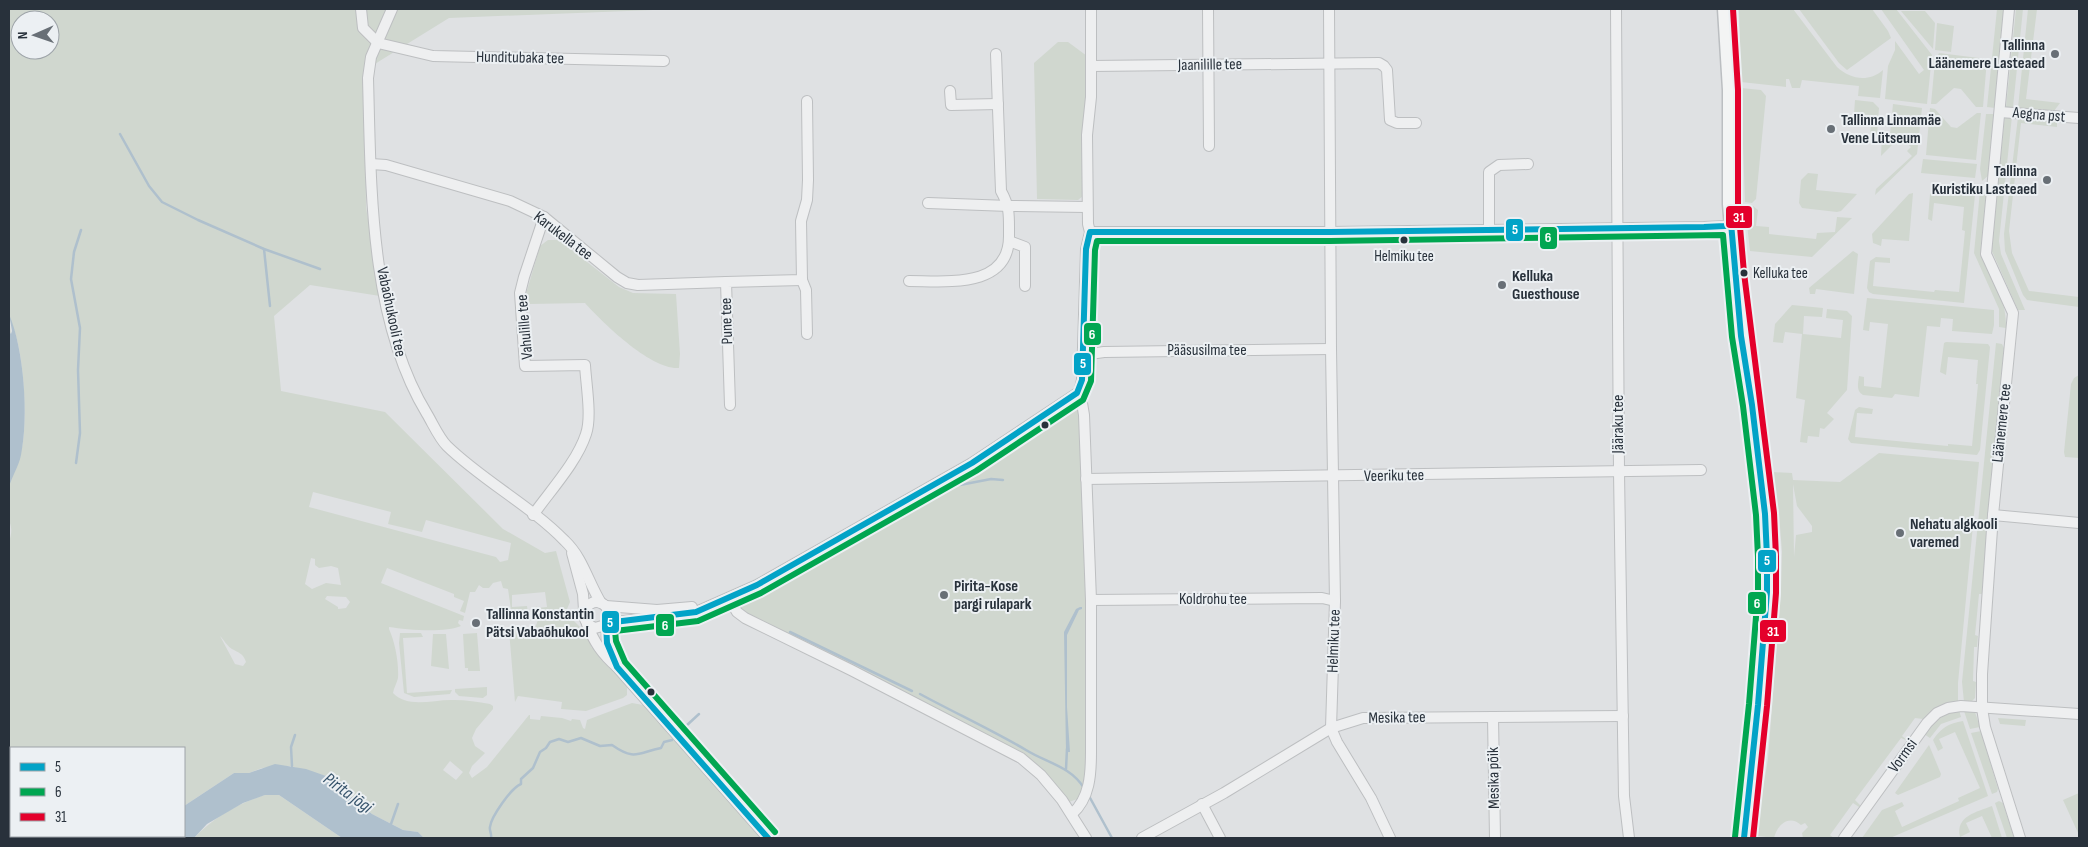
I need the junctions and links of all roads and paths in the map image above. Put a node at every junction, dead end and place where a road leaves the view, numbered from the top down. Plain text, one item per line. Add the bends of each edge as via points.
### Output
1 (361, 9) edge
2 (392, 9) edge
3 (1091, 9) edge
4 (1208, 9) edge
5 (1329, 9) edge
6 (1616, 9) edge
7 (1724, 9) edge
8 (2009, 9) edge
9 (378, 43) junction
10 (996, 54) dead end
11 (664, 61) dead end
12 (1329, 64) junction
13 (1208, 65) junction
14 (1091, 66) junction
15 (950, 91) dead end
16 (806, 101) dead end
17 (998, 104) junction
18 (2000, 112) junction
19 (2079, 118) edge
20 (1416, 123) dead end
21 (1208, 146) dead end
22 (371, 164) junction
23 (1528, 164) dead end
24 (928, 202) dead end
25 (1009, 206) junction
26 (1088, 207) junction
27 (544, 217) junction
28 (1734, 220) junction
29 (1617, 228) junction
30 (1490, 230) junction
31 (1090, 232) junction
32 (1330, 232) junction
33 (1009, 241) junction
34 (802, 280) junction
35 (909, 281) dead end
36 (726, 282) junction
37 (1025, 286) dead end
38 (807, 334) dead end
39 (1331, 350) junction
40 (1083, 355) junction
41 (1076, 394) junction
42 (730, 405) dead end
43 (1701, 470) dead end
44 (1619, 472) junction
45 (1333, 477) junction
46 (1086, 479) junction
47 (533, 514) junction
48 (1993, 515) junction
49 (2079, 523) edge
50 (571, 549) junction
51 (729, 598) junction
52 (1092, 600) junction
53 (1335, 601) junction
54 (603, 604) junction
55 (713, 605) junction
56 (584, 610) junction
57 (606, 623) junction
58 (587, 624) junction
59 (616, 667) junction
60 (1982, 708) junction
61 (2079, 714) edge
62 (1622, 716) junction
63 (1493, 717) junction
64 (1331, 728) junction
65 (1202, 804) junction
66 (1072, 814) junction
67 (768, 838) edge
68 (1086, 838) edge
69 (1142, 838) edge
70 (1220, 838) edge
71 (1390, 838) edge
72 (1495, 838) edge
73 (1629, 838) edge
74 (1744, 838) edge
75 (1844, 838) edge
76 (2020, 838) edge

1 - 9 street via 363,28
2 - 9 street, Vabaõhukooli tee
3 - 14 street
4 - 13 street
5 - 12 street, Helmiku tee
6 - 29 street, Jääraku tee
7 - 28 main road
8 - 18 street, Läänemere tee
9 - 11 street, Hunditubaka tee via 433,56
9 - 22 street, Vabaõhukooli tee via 371,57 368,78
10 - 17 street
12 - 13 street, Jaanilille tee
12 - 20 street, Jaanilille tee via 1379,63 1384,66 1387,70 1390,120
12 - 32 street, Helmiku tee
13 - 14 street, Jaanilille tee
13 - 21 street
14 - 26 street via 1086,135
15 - 17 street via 951,105
16 - 34 street via 808,180 801,221
17 - 25 street via 1001,190
18 - 19 street, Aegna pst
18 - 48 street, Läänemere tee via 1986,254 2013,313
22 - 27 street, Karukella tee via 386,165 510,201
22 - 47 street, Vabaõhukooli tee via 372,205 385,298 401,362 412,390 446,445
23 - 30 street via 1500,165 1490,172
24 - 25 street
25 - 26 street
25 - 33 street
26 - 31 street
27 - 36 street, Karukella tee via 627,283
27 - 47 street, Vahulille tee via 520,293 525,366 585,365 588,416 587,433 576,455
28 - 29 street via 1726,226
28 - 74 main road via 1741,336 1752,404 1768,557
29 - 30 street
29 - 44 street, Jääraku tee
30 - 32 street
31 - 32 street
31 - 40 street via 1086,250
32 - 39 street, Helmiku tee
33 - 35 street via 1002,264 990,273 962,281
33 - 37 street via 1025,247
34 - 36 street, Pune tee
34 - 38 street via 806,290
36 - 42 street, Pune tee
39 - 40 street, Pääsusilma tee via 1104,352
39 - 45 street, Helmiku tee
40 - 41 street via 1082,384
41 - 46 street via 1084,410
41 - 51 street via 972,463 781,572
43 - 44 street, Veeriku tee
44 - 45 street, Veeriku tee
44 - 62 street, Jääraku tee
45 - 46 street, Veeriku tee
45 - 53 street, Helmiku tee
46 - 52 street
47 - 50 street, Vabaõhukooli tee
48 - 49 street
48 - 60 street, Läänemere tee
50 - 54 street, Vabaõhukooli tee via 584,565
50 - 56 street, Vabaõhukooli tee
51 - 55 street
51 - 66 street via 735,610 745,618 1021,758 1047,782
52 - 53 street, Koldrohu tee via 1322,598
52 - 66 street via 1091,770 1084,798
53 - 64 street, Helmiku tee
54 - 55 street via 670,610
54 - 56 street via 591,603
54 - 57 street via 609,616
55 - 57 street via 688,614
56 - 58 street
57 - 58 street via 599,628
57 - 59 street
58 - 59 street via 600,650
59 - 67 street
60 - 61 street, Vormsi
60 - 75 street, Vormsi via 1948,708 1937,713
60 - 76 street, Läänemere tee
62 - 63 street, Mesika tee
62 - 73 street, Jääraku tee via 1624,796
63 - 64 street, Mesika tee via 1363,718
63 - 72 street, Mesika põik
64 - 65 street, Mesika tee
64 - 71 street, Helmiku tee
65 - 69 street, Mesika tee
65 - 70 street
66 - 68 street

